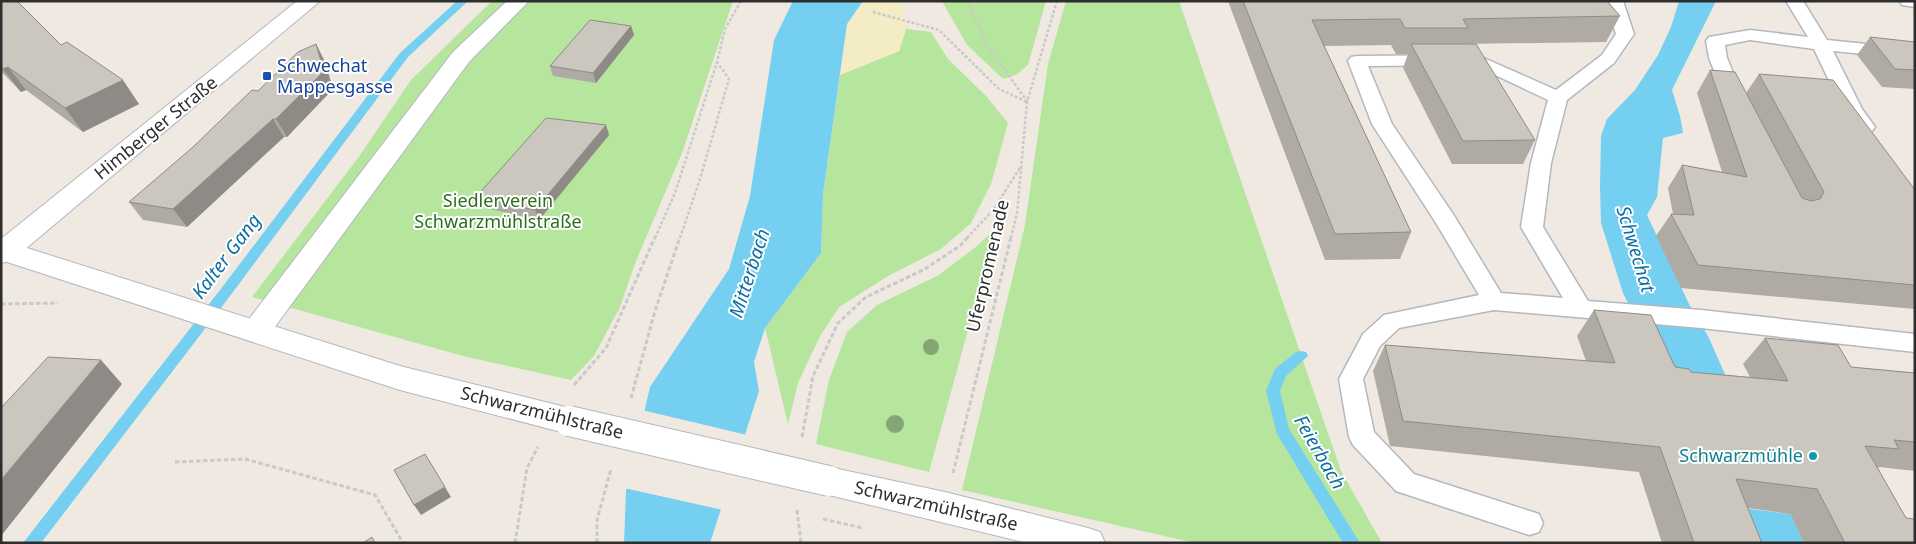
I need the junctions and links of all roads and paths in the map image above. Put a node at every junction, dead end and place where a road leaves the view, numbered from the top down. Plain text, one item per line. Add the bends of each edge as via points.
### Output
1 (310, 1) edge
2 (519, 1) edge
3 (742, 1) edge
4 (968, 1) edge
5 (1057, 1) edge
6 (1614, 1) edge
7 (1794, 1) edge
8 (1908, 1) edge
9 (1915, 2) edge
10 (874, 12) dead end
11 (1820, 43) junction
12 (1915, 54) edge
13 (717, 62) junction
14 (1558, 98) junction
15 (1027, 102) junction
16 (1744, 117) edge
17 (1876, 141) edge
18 (1021, 166) junction
19 (3, 252) edge
20 (1494, 301) junction
21 (67, 302) dead end
22 (1, 304) edge
23 (1581, 308) junction
24 (249, 328) junction
25 (1915, 343) edge
26 (629, 406) dead end
27 (555, 418) junction
28 (802, 440) dead end
29 (538, 449) dead end
30 (175, 462) dead end
31 (613, 463) dead end
32 (796, 505) dead end
33 (945, 507) junction
34 (1529, 523) dead end
35 (403, 543) edge
36 (515, 543) edge
37 (597, 543) edge
38 (801, 543) edge
39 (1088, 543) edge

1 - 19 street, Himberger Straße
2 - 24 street via 461,57
3 - 13 path via 725,29
4 - 15 path via 986,44
5 - 15 path, Uferpromenade
6 - 14 lane via 1625,34 1608,59
7 - 11 lane
8 - 9 lane
10 - 15 path via 939,30 999,89
11 - 12 lane
11 - 16 lane via 1750,34 1715,41 1728,86
11 - 17 lane via 1853,110
13 - 26 path via 729,79 700,179 655,311
13 - 27 path via 675,193 606,348 576,383
14 - 20 lane via 1476,60 1357,62 1382,124
14 - 23 lane via 1541,163 1532,227
15 - 18 path, Uferpromenade
18 - 28 path via 994,209 961,245 925,269 866,297 838,323 813,376
18 - 33 path, Uferpromenade via 1017,214
19 - 24 street, Schwarzmühlstraße
20 - 23 lane
20 - 34 lane via 1392,321 1371,340 1351,379 1362,437 1405,483
21 - 22 path
23 - 25 lane
24 - 27 street, Schwarzmühlstraße via 400,378
27 - 33 street, Schwarzmühlstraße, bridge
29 - 36 path via 527,468
30 - 35 path via 245,459 374,495
31 - 37 path via 597,520
32 - 38 path
33 - 39 street, Schwarzmühlstraße

